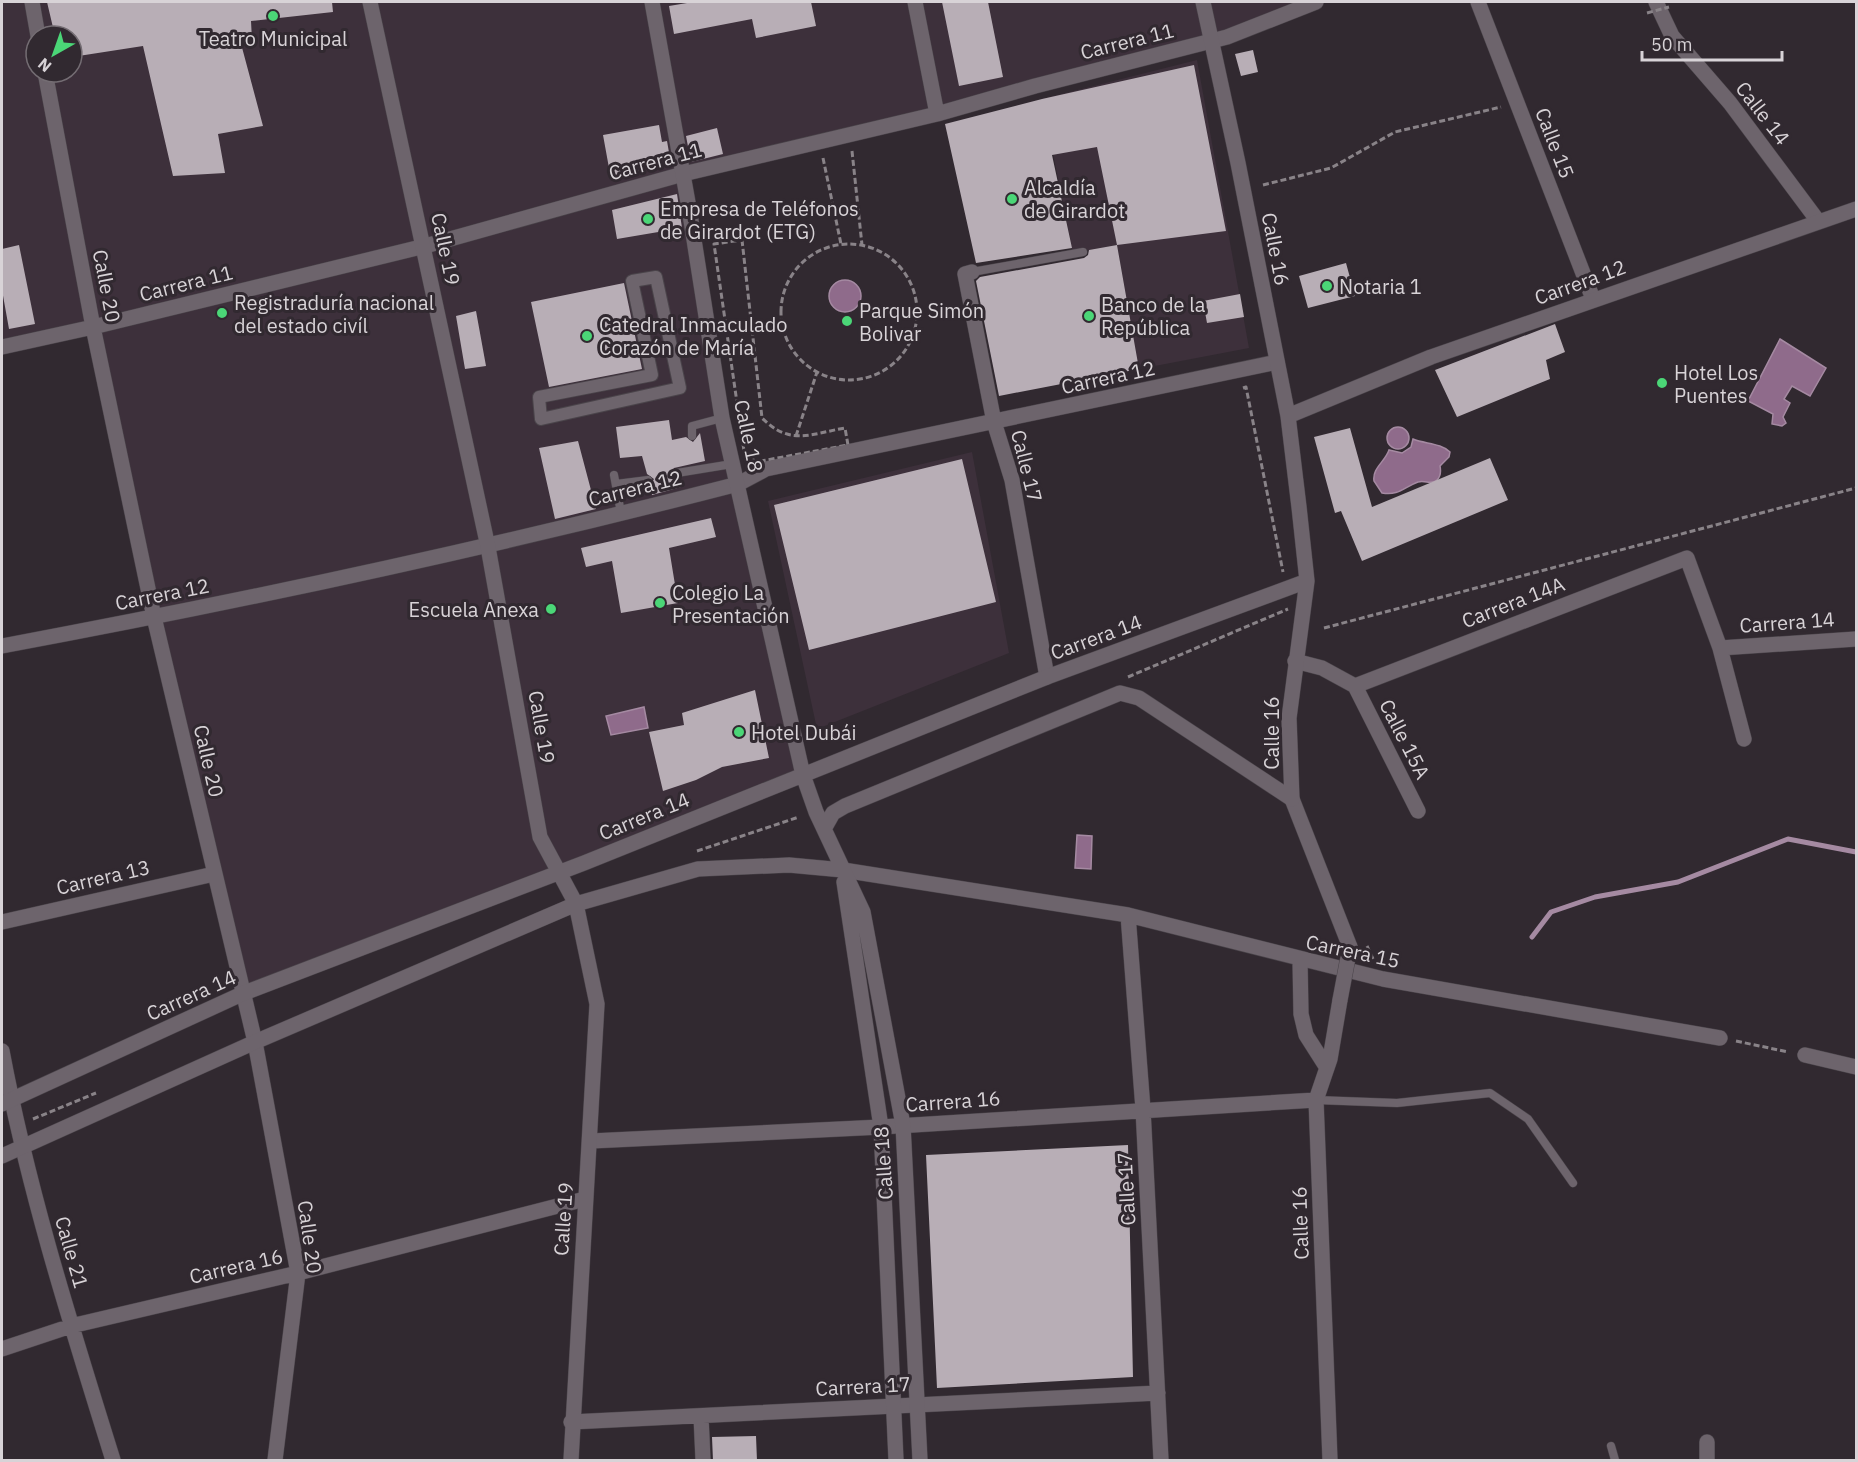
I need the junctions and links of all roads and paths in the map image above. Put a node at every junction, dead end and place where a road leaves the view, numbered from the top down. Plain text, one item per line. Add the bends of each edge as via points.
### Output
1 (32, 2) edge
2 (370, 2) edge
3 (652, 2) edge
4 (915, 2) edge
5 (1203, 2) edge
6 (1316, 2) edge
7 (1478, 2) edge
8 (1657, 7) edge
9 (36, 24) edge
10 (1210, 41) junction
11 (47, 84) edge
12 (1506, 106) dead end
13 (937, 114) junction
14 (850, 135) junction
15 (820, 142) junction
16 (683, 174) junction
17 (1263, 185) dead end
18 (1857, 209) edge
19 (1818, 221) junction
20 (841, 244) junction
21 (862, 245) junction
22 (425, 246) junction
23 (1083, 252) dead end
24 (972, 272) joint
25 (632, 281) joint
26 (1593, 299) junction
27 (93, 327) junction
28 (2, 347) edge
29 (1277, 362) junction
30 (817, 372) junction
31 (1235, 390) dead end
32 (1288, 416) junction
33 (722, 418) junction
34 (994, 422) junction
35 (692, 436) dead end
36 (796, 436) junction
37 (732, 464) junction
38 (677, 473) dead end
39 (648, 480) dead end
40 (738, 484) junction
41 (1857, 488) edge
42 (621, 513) junction
43 (488, 547) junction
44 (1307, 581) junction
45 (1286, 590) junction
46 (154, 617) junction
47 (1324, 628) dead end
48 (1857, 639) edge
49 (2, 646) edge
50 (1719, 648) junction
51 (1295, 661) junction
52 (1047, 677) junction
53 (1355, 686) junction
54 (1744, 739) dead end
55 (803, 775) junction
56 (1292, 799) junction
57 (1418, 811) dead end
58 (824, 829) junction
59 (843, 870) junction
60 (561, 872) junction
61 (214, 874) junction
62 (576, 904) junction
63 (1128, 915) junction
64 (2, 922) edge
65 (1300, 960) junction
66 (244, 993) junction
67 (1720, 1038) joint
68 (255, 1042) junction
69 (2, 1051) edge
70 (1805, 1054) joint
71 (1857, 1067) edge
72 (1327, 1068) junction
73 (1316, 1100) junction
74 (6, 1102) edge
75 (1143, 1109) junction
76 (903, 1125) junction
77 (881, 1126) junction
78 (591, 1141) junction
79 (21, 1148) junction
80 (2, 1156) edge
81 (1572, 1183) dead end
82 (585, 1199) junction
83 (298, 1273) junction
84 (71, 1326) junction
85 (2, 1349) edge
86 (1158, 1394) junction
87 (918, 1404) junction
88 (894, 1405) junction
89 (700, 1416) junction
90 (571, 1422) junction
91 (1707, 1442) dead end
92 (1611, 1446) dead end
93 (113, 1461) edge
94 (275, 1461) edge
95 (570, 1461) edge
96 (703, 1461) edge
97 (896, 1461) edge
98 (920, 1461) edge
99 (1161, 1461) edge
100 (1330, 1461) edge
101 (1615, 1461) edge
102 (1707, 1461) edge

1 - 9 street
2 - 22 street, Calle 19
3 - 16 street, Calle 18
4 - 13 street
5 - 10 street, Calle 16
6 - 10 street, Carrera 11
7 - 26 street, Calle 15
8 - 19 street, Calle 14 via 1672,36 1730,103
10 - 13 street, Carrera 11
10 - 29 street, Calle 16
11 - 27 street, Calle 20
12 - 17 path via 1395,132 1331,168
13 - 14 street, Carrera 11
14 - 15 street, Carrera 11
14 - 21 path
15 - 16 street, Carrera 11
15 - 20 path
16 - 22 street, Carrera 11
16 - 33 street, Calle 18
18 - 19 street, Carrera 12
19 - 26 street, Carrera 12
20 - 21 path
20 - 30 path via 807,258 790,276 782,299 782,324 788,341 797,357
21 - 30 path via 888,255 907,275 917,301 914,335 895,364 871,377 843,380
22 - 27 street, Carrera 11
22 - 43 street, Calle 19
23 - 24 lane
24 - 34 street, Calle 17 via 965,274
25 - 25 street via 656,277 680,388 541,419 539,397 652,375
26 - 32 street, Carrera 12 via 1431,357
27 - 28 street, Carrera 11
27 - 46 street, Calle 20
29 - 32 street, Calle 16
29 - 34 street, Carrera 12
30 - 36 path
31 - 45 path via 1246,387
32 - 44 street, Calle 16
33 - 35 lane via 692,426
33 - 37 street, Calle 18
34 - 40 street, Carrera 12 via 766,469
34 - 52 street, Calle 17 via 1012,480
36 - 36 path via 845,428 848,445 756,462 744,452 714,244 742,240 762,418 782,434
37 - 38 lane via 698,466
37 - 40 street, Calle 18
39 - 42 lane via 615,479
40 - 42 street, Carrera 12
40 - 55 street, Calle 18
41 - 47 path
42 - 43 street, Carrera 12
43 - 46 street, Carrera 12
43 - 60 street, Calle 19 via 540,837
44 - 45 street, Carrera 14
44 - 51 street, Calle 16
45 - 52 street, Carrera 14
46 - 49 street, Carrera 12
46 - 61 street, Calle 20
48 - 50 street, Carrera 14
50 - 53 street, Carrera 14A via 1687,558
50 - 54 street
51 - 53 street via 1322,668
51 - 56 street, Calle 16 via 1289,718
52 - 55 street, Carrera 14
53 - 57 street, Calle 15A
55 - 58 street, Calle 18
55 - 60 street, Carrera 14
56 - 58 street via 1139,698 1120,693 845,806 833,813
56 - 72 street, Calle 16, bridge via 1350,947
58 - 59 street, Calle 18
59 - 62 street via 789,865 698,869
59 - 63 street, Carrera 15
59 - 76 street, Calle 18 via 863,912
59 - 77 street, Calle 18
60 - 62 street, Calle 19
60 - 66 street, Carrera 14
61 - 64 street, Carrera 13
61 - 66 street, Calle 20
62 - 68 street
62 - 78 street, Calle 19 via 597,1004
63 - 65 street, Carrera 15
63 - 75 street, Calle 17
65 - 67 street, Carrera 15 via 1486,999
65 - 72 street via 1301,1014 1306,1035
66 - 68 street, Calle 20
66 - 74 street, Carrera 14
67 - 70 path
68 - 79 street
68 - 83 street, Calle 20
69 - 74 street, Calle 21
70 - 71 street
72 - 73 street, Calle 16
73 - 75 street, Carrera 16
73 - 81 lane via 1397,1103 1490,1093 1528,1119
73 - 100 street, Calle 16
74 - 79 street, Calle 21
75 - 76 street, Carrera 16
75 - 86 street, Calle 17
76 - 77 street, Carrera 16
76 - 87 street, Calle 18
77 - 78 street, Carrera 16
77 - 88 street, Calle 18
78 - 82 street, Calle 19
79 - 80 street
79 - 84 street, Calle 21
82 - 83 street, Carrera 16
82 - 90 street, Calle 19
83 - 84 street, Carrera 16
83 - 94 street, Calle 20
84 - 85 street, Carrera 16
84 - 93 street, Calle 21
86 - 87 street, Carrera 17
86 - 99 street, Calle 17
87 - 88 street, Carrera 17
87 - 98 street, Calle 18
88 - 89 street, Carrera 17
88 - 97 street, Calle 18
89 - 90 street, Carrera 17
89 - 96 street
90 - 95 street, Calle 19
91 - 102 street
92 - 101 lane

